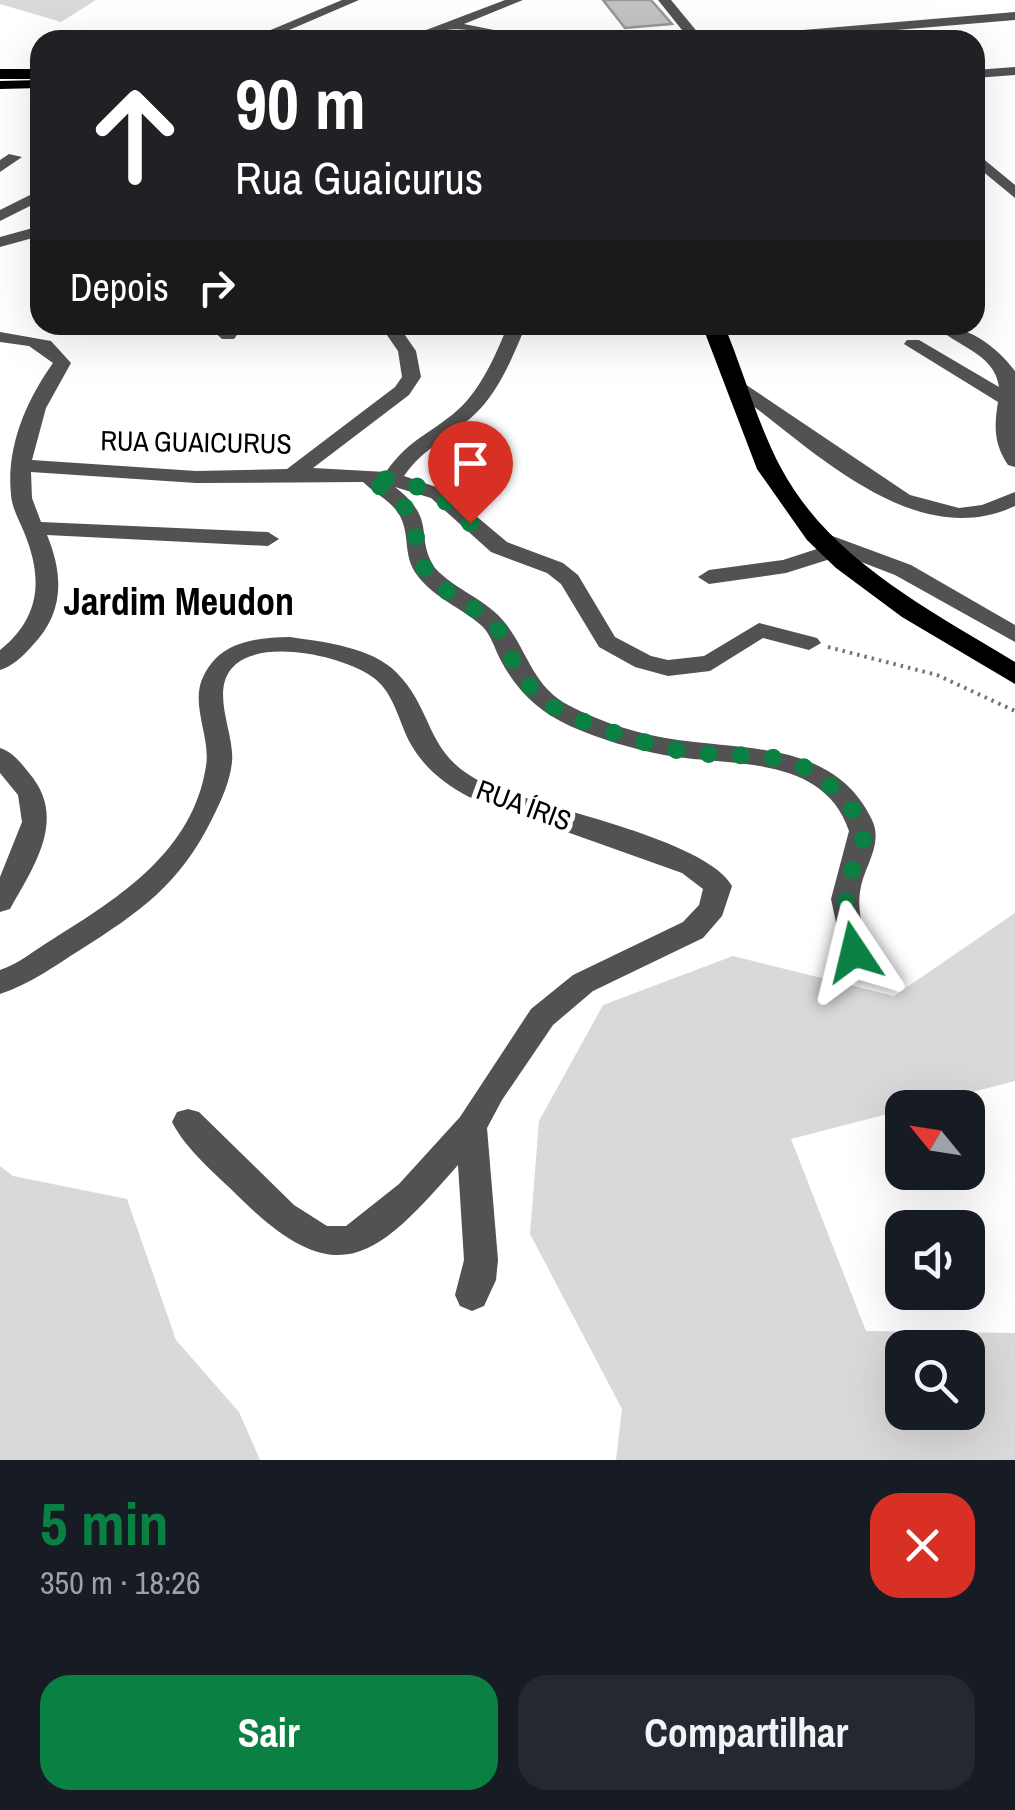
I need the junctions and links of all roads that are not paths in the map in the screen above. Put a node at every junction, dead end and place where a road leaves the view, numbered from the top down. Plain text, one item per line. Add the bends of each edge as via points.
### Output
1 (353, 0) edge
2 (517, 0) edge
3 (664, 0) edge
4 (1015, 16) edge
5 (456, 26) junction
6 (279, 30) edge
7 (442, 30) edge
8 (477, 30) edge
9 (689, 30) edge
10 (850, 30) edge
11 (1015, 71) edge
12 (985, 73) edge
13 (3, 75) edge
14 (30, 78) edge
15 (985, 166) edge
16 (1015, 193) edge
17 (30, 200) edge
18 (0, 216) edge
19 (30, 234) edge
20 (0, 242) edge
21 (396, 335) edge
22 (513, 335) edge
23 (717, 335) edge
24 (957, 335) edge
25 (0, 337) edge
26 (913, 344) dead end
27 (738, 386) junction
28 (1012, 402) junction
29 (1015, 461) edge
30 (23, 465) junction
31 (293, 474) junction
32 (380, 479) junction
33 (1015, 498) edge
34 (34, 528) junction
35 (268, 539) dead end
36 (826, 545) junction
37 (709, 577) dead end
38 (1015, 635) edge
39 (809, 643) road end
40 (0, 662) edge
41 (1015, 674) edge
42 (0, 757) edge
43 (0, 902) edge
44 (854, 952) dead end
45 (0, 982) edge
46 (188, 1122) dead end
47 (470, 1127) junction
48 (472, 1295) dead end

1 - 6 street
2 - 5 street
3 - 9 street
4 - 10 street
5 - 7 street
5 - 8 street
11 - 12 street
13 - 14 highway
15 - 16 street
17 - 18 street
19 - 20 street
21 - 31 street via 412,378
22 - 32 street via 470,409
23 - 27 highway
24 - 28 street via 1008,374
25 - 30 street via 43,345 62,363 33,411
26 - 28 street
27 - 33 street via 862,477 908,502 950,513 980,512
27 - 36 highway via 770,470
28 - 29 street via 1004,435
30 - 31 street, RUA GUAICURUS via 196,477
30 - 34 street via 21,493
31 - 32 street, RUA GUAICURUS
32 - 39 street, RUA GUAICURUS via 438,494 499,547 555,568 570,580 607,642 644,662 691,666 721,656 759,630
32 - 44 street via 414,523 417,558 431,578 498,628 526,684 542,699 672,749 794,761 853,810 864,849 846,886
34 - 35 street
34 - 40 street via 52,582 48,609
36 - 37 street via 786,566
36 - 38 street via 903,570
36 - 41 highway via 900,602
42 - 43 street via 32,797 34,816 28,849
45 - 47 street, RUA ÍRIS via 18,976 170,868 218,776 212,694 223,662 261,646 336,651 382,672 427,751 452,776 550,818 657,851 718,886 712,908 694,930 583,983 542,1017
46 - 47 street via 289,1222 313,1240 336,1244 393,1210
47 - 48 street via 481,1260

